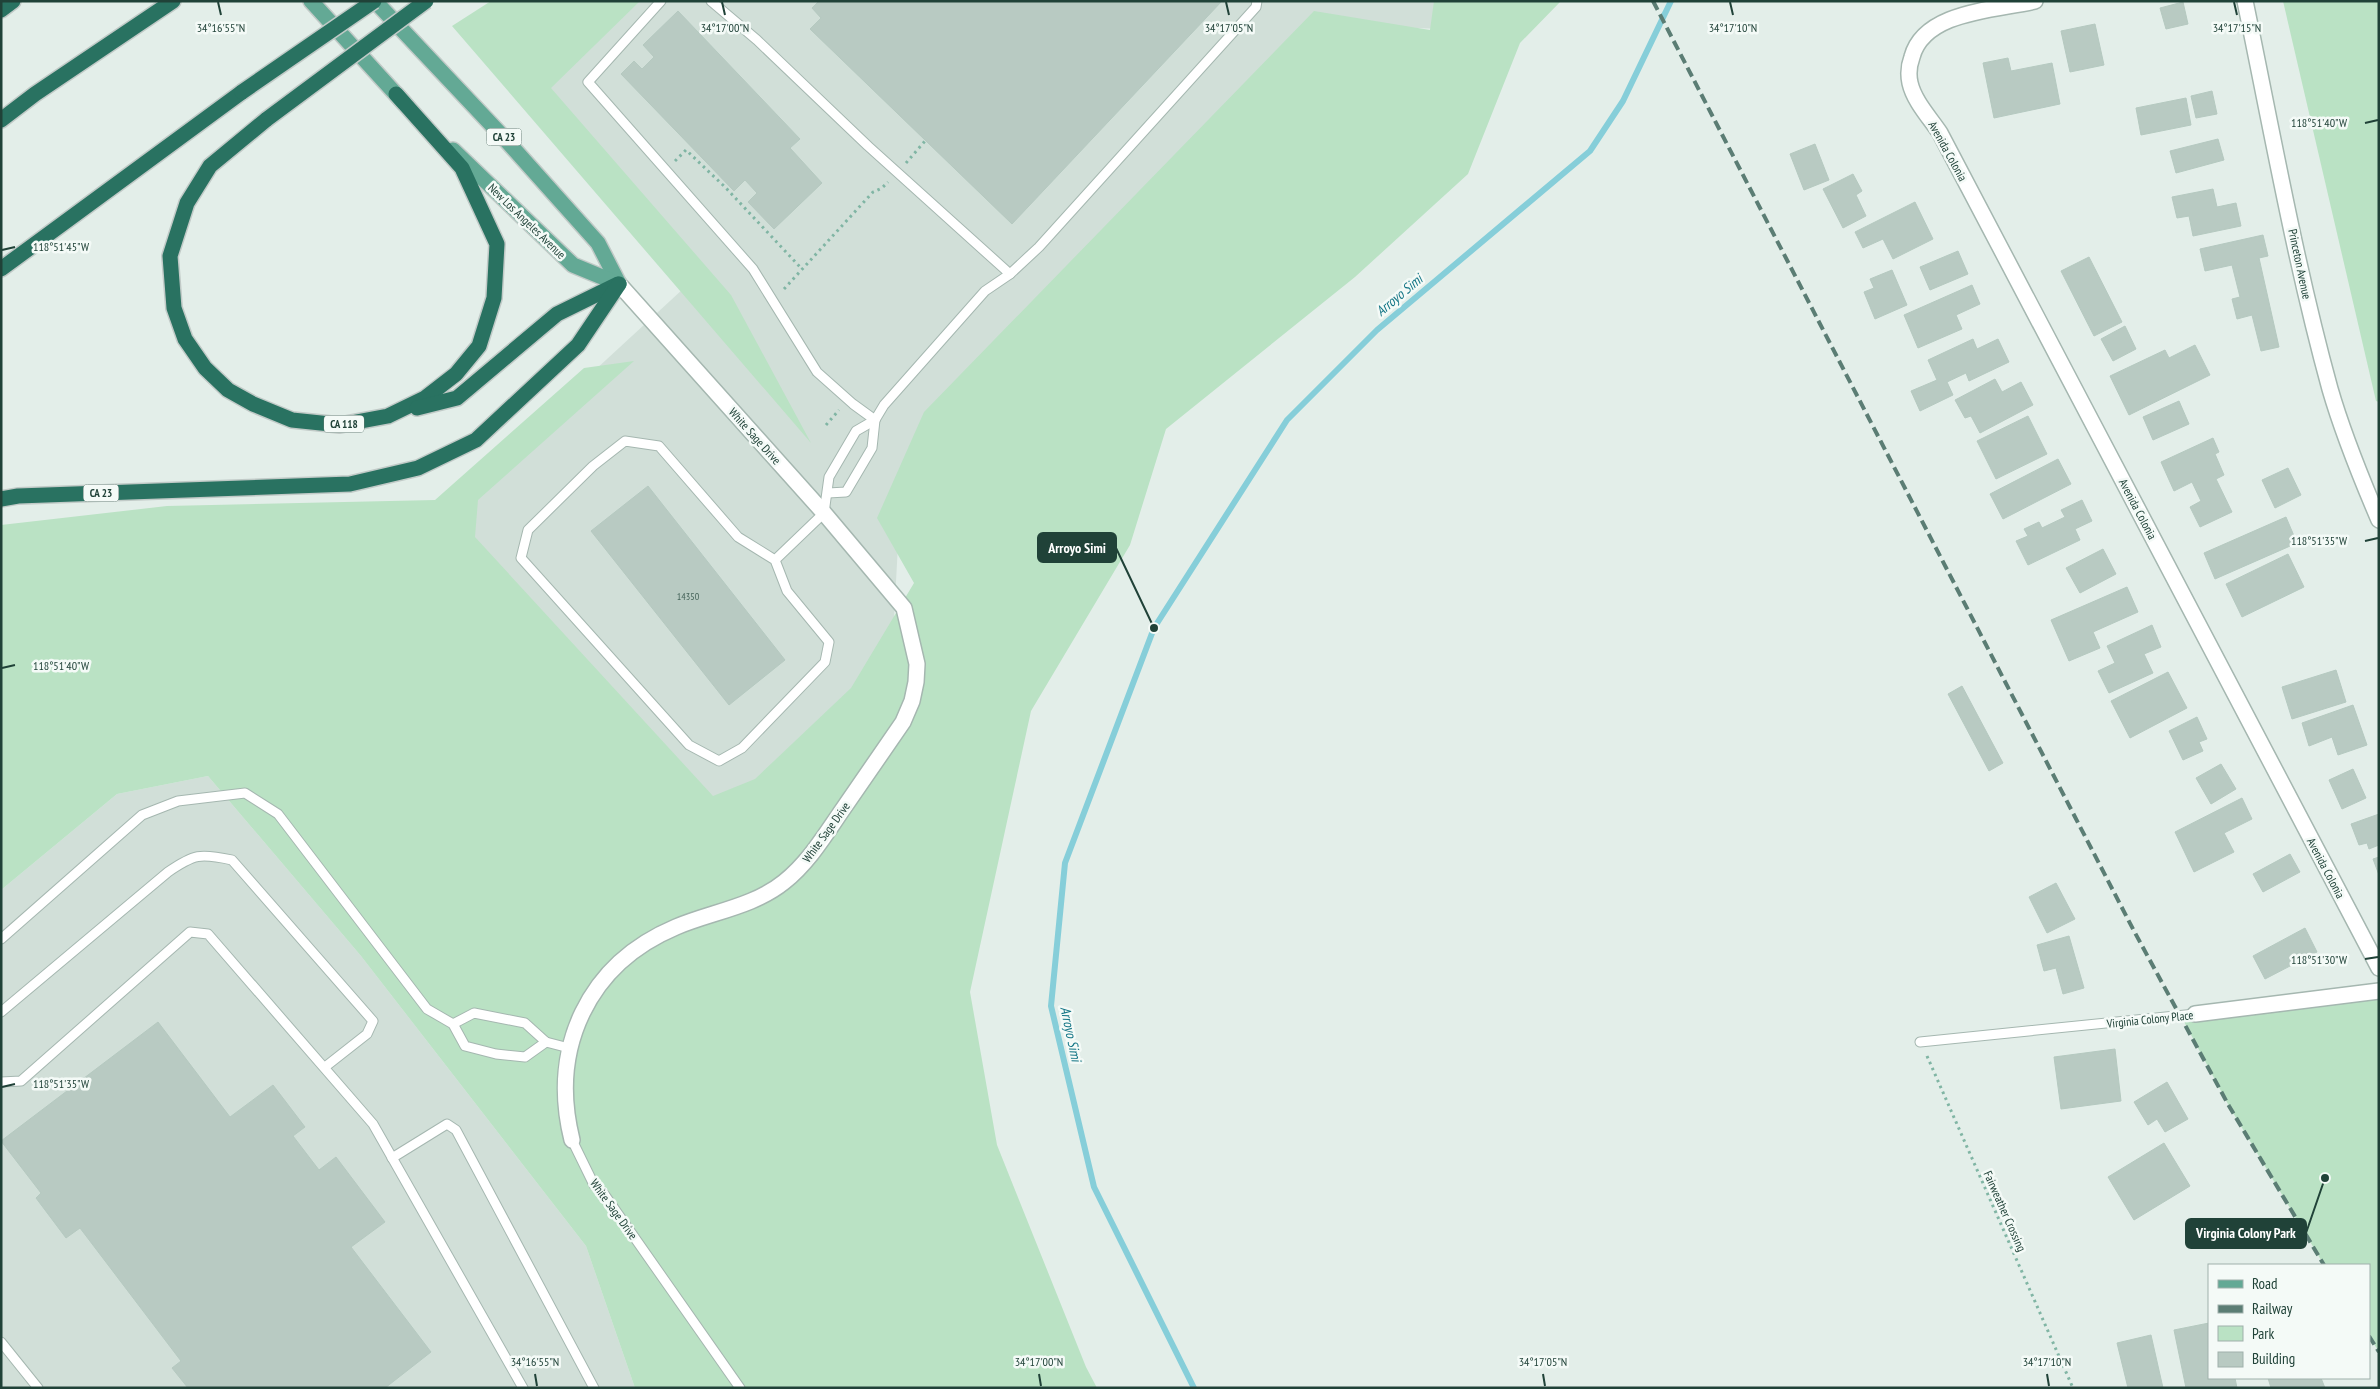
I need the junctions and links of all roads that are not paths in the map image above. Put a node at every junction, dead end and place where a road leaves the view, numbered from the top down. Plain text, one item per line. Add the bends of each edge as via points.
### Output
1 (13, 1) edge
2 (173, 1) edge
3 (311, 1) edge
4 (375, 1) edge
5 (426, 1) edge
6 (661, 1) edge
7 (711, 1) edge
8 (1257, 1) edge
9 (2035, 1) edge
10 (2245, 1) edge
11 (1, 10) edge
12 (396, 94) junction
13 (1, 120) edge
14 (1, 269) edge
15 (1010, 274) junction
16 (619, 284) junction
17 (388, 416) junction
18 (875, 420) junction
19 (828, 493) junction
20 (1, 499) edge
21 (824, 513) junction
22 (2379, 520) edge
23 (775, 560) junction
24 (1, 939) edge
25 (2379, 968) edge
26 (2379, 991) edge
27 (1, 1012) edge
28 (2195, 1014) joint
29 (453, 1024) junction
30 (546, 1042) junction
31 (1920, 1042) road end
32 (569, 1048) junction
33 (325, 1067) junction
34 (1, 1082) edge
35 (572, 1140) joint
36 (392, 1158) junction
37 (1, 1342) edge
38 (38, 1388) edge
39 (523, 1388) edge
40 (594, 1388) edge
41 (740, 1388) edge

1 - 11 highway
2 - 13 highway
3 - 12 main road, New Los Angeles Avenue / CA 118
4 - 14 highway, bridge via 242,92
4 - 16 main road, CA 23 via 598,243
5 - 17 highway, CA 118, bridge via 267,119 210,166 187,203 170,256 174,308 186,339 205,368 228,390 292,420 340,425
6 - 18 lane via 588,82 754,269 817,372
7 - 15 lane
8 - 15 lane via 1256,8 1039,247
9 - 25 street, Avenida Colonia via 1948,19 1928,30 1914,49 1909,68 1910,84 1940,133
10 - 22 street, Princeton Avenue via 2304,286 2331,391
12 - 16 main road, New Los Angeles Avenue via 573,264
12 - 17 highway, CA 118 via 462,168 497,244 494,298 479,346 456,374 425,398
15 - 18 lane via 985,291 884,405
16 - 17 highway via 557,314 457,398
16 - 20 highway, CA 23 via 578,346 476,440 418,468 350,484
16 - 21 street, White Sage Drive
18 - 19 lane via 856,431 830,477
18 - 19 lane via 872,448 846,492
19 - 21 lane
21 - 23 lane
21 - 32 street, White Sage Drive via 904,608 917,664 912,701 903,722 798,870 770,891 748,902 677,926 628,954 594,992 575,1028
23 - 23 lane via 787,591 829,642 825,662 742,748 719,761 689,745 522,558 528,530 592,466 625,440 659,446 738,537
24 - 29 lane via 142,816 178,801 245,793 278,814 427,1009
26 - 28 street, Virginia Colony Place
27 - 33 lane via 168,872 189,857 210,855 232,860 373,1021 367,1034
28 - 31 lane, Virginia Colony Place
29 - 30 lane via 474,1013 525,1024
29 - 30 lane via 465,1046 496,1054 525,1057
30 - 32 lane
32 - 35 street, White Sage Drive via 564,1085
33 - 34 lane via 208,934 190,932 21,1081
33 - 36 lane via 373,1124
35 - 41 lane, White Sage Drive via 594,1185 604,1194
36 - 39 lane
36 - 40 lane via 447,1124 456,1130
37 - 38 lane

